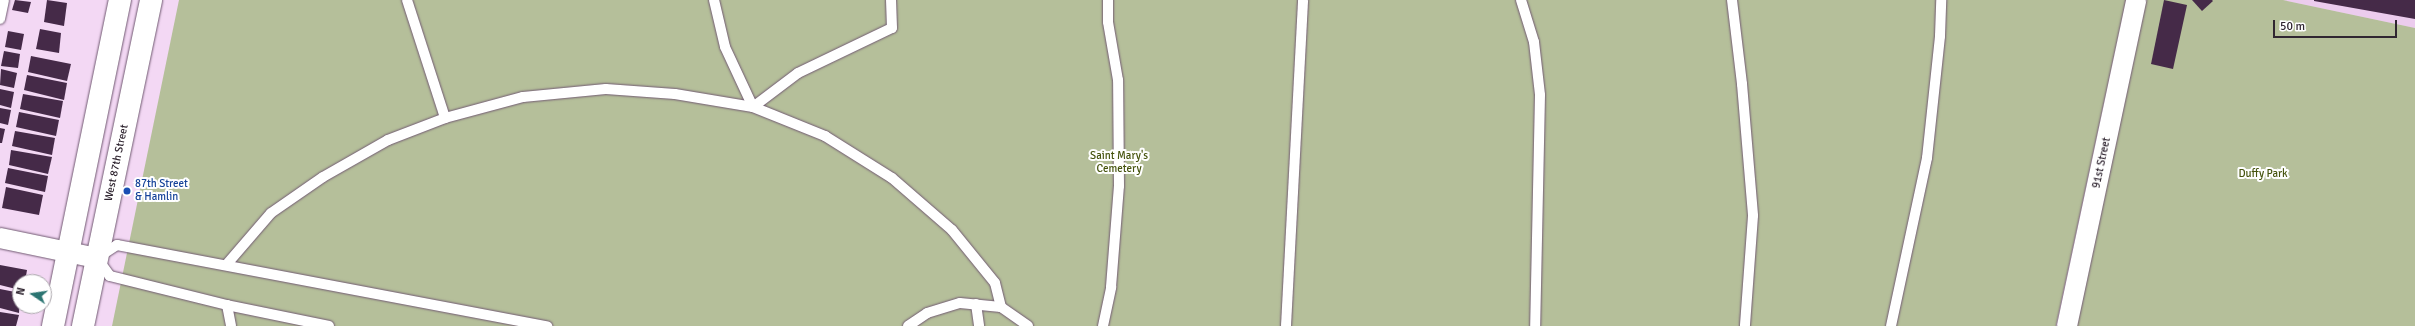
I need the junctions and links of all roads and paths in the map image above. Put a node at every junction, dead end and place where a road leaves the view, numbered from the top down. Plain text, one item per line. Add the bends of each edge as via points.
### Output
1 (4, 0) edge
2 (120, 0) edge
3 (151, 0) edge
4 (407, 0) edge
5 (714, 0) edge
6 (891, 0) edge
7 (1108, 0) edge
8 (1303, 0) edge
9 (1521, 0) edge
10 (1732, 0) edge
11 (1941, 0) edge
12 (2136, 0) edge
13 (0, 19) edge
14 (753, 107) junction
15 (445, 118) junction
16 (0, 238) edge
17 (68, 252) junction
18 (97, 258) junction
19 (227, 264) junction
20 (976, 304) junction
21 (227, 305) junction
22 (1001, 307) junction
23 (53, 326) edge
24 (83, 326) edge
25 (231, 326) edge
26 (329, 326) edge
27 (547, 326) edge
28 (908, 326) edge
29 (979, 326) edge
30 (1028, 326) edge
31 (1103, 326) edge
32 (1286, 326) edge
33 (1535, 326) edge
34 (1745, 326) edge
35 (1891, 326) edge
36 (2067, 326) edge

1 - 13 lane
2 - 17 main road
3 - 18 main road, West 87th Street
4 - 15 lane
5 - 14 lane via 725,48
6 - 14 lane via 892,28 798,74
7 - 31 lane via 1108,22 1118,80 1119,186 1111,287
8 - 32 lane
9 - 33 lane via 1534,42 1540,95
10 - 34 lane via 1753,216
11 - 35 lane via 1940,36 1927,158
12 - 36 street, 91st Street
14 - 15 lane via 674,94 606,89 523,97
14 - 22 lane via 824,136 892,178 952,230 995,283
15 - 19 lane via 388,140 322,177 271,213
16 - 17 street
17 - 18 street
17 - 23 main road
18 - 19 lane via 117,244
18 - 21 lane via 110,276
18 - 24 main road, West 87th Street
19 - 27 lane
20 - 22 lane
20 - 28 lane via 960,303 927,313
20 - 29 lane
21 - 25 lane
21 - 26 lane
22 - 30 lane

